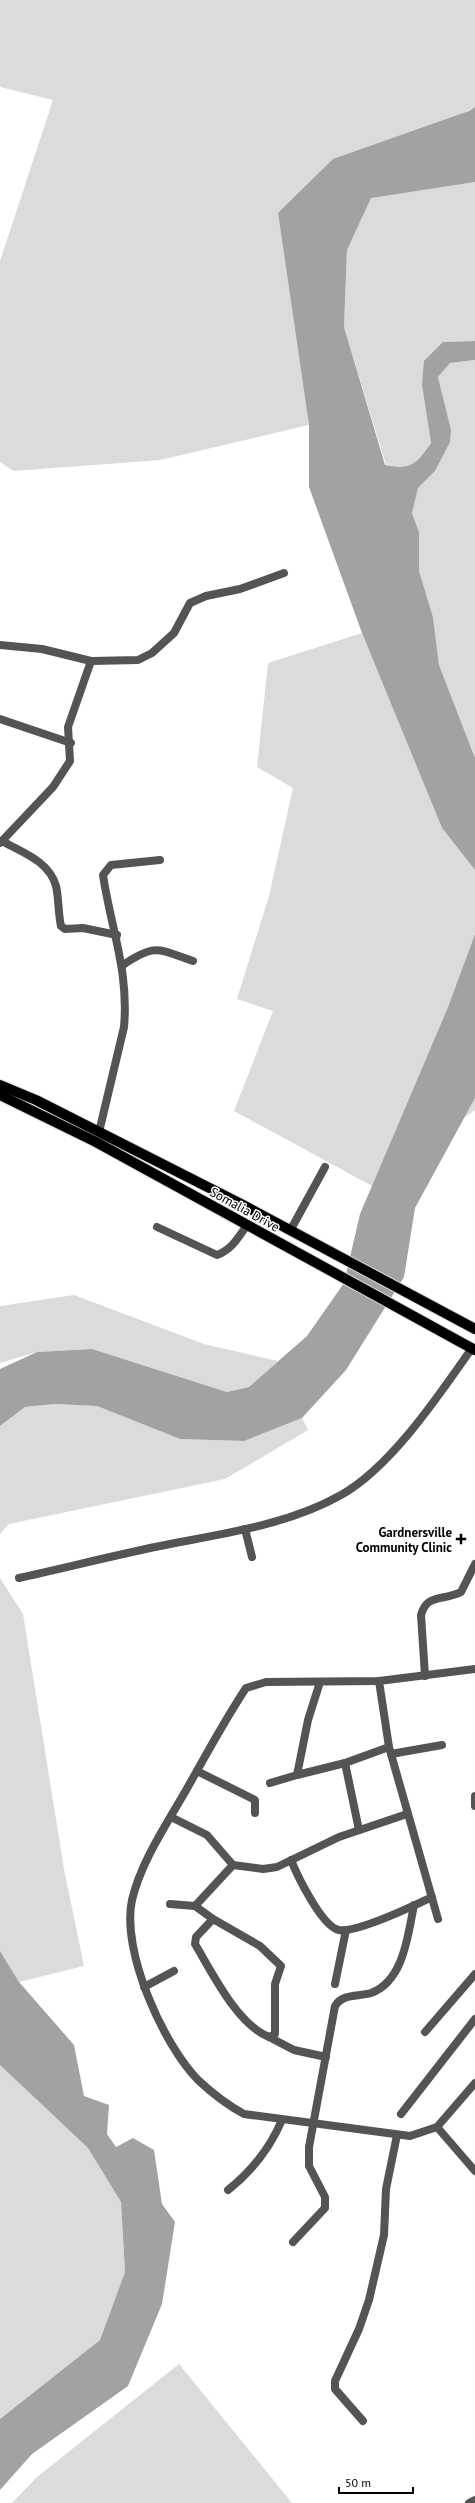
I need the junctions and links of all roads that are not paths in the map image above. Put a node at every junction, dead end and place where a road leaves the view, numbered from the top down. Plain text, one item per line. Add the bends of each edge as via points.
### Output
1 (284, 573) dead end
2 (0, 645) edge
3 (91, 661) junction
4 (0, 719) edge
5 (71, 743) junction
6 (1, 842) edge
7 (160, 860) dead end
8 (117, 935) junction
9 (193, 961) dead end
10 (123, 965) junction
11 (0, 1085) edge
12 (0, 1095) edge
13 (99, 1132) junction
14 (325, 1167) dead end
15 (247, 1225) junction
16 (157, 1227) dead end
17 (290, 1231) junction
18 (475, 1329) edge
19 (473, 1349) edge
20 (245, 1529) junction
21 (252, 1557) dead end
22 (475, 1564) edge
23 (19, 1578) dead end
24 (475, 1669) edge
25 (426, 1676) junction
26 (379, 1681) junction
27 (320, 1682) junction
28 (442, 1745) dead end
29 (390, 1751) junction
30 (345, 1763) junction
31 (197, 1771) junction
32 (297, 1775) junction
33 (270, 1783) dead end
34 (475, 1796) edge
35 (475, 1806) edge
36 (255, 1813) dead end
37 (407, 1814) junction
38 (171, 1817) junction
39 (359, 1830) junction
40 (291, 1860) junction
41 (234, 1865) junction
42 (432, 1897) junction
43 (170, 1904) dead end
44 (414, 1905) junction
45 (195, 1906) junction
46 (438, 1919) dead end
47 (213, 1920) junction
48 (346, 1930) junction
49 (174, 1971) dead end
50 (475, 1974) edge
51 (335, 1984) dead end
52 (144, 1987) junction
53 (475, 2019) edge
54 (425, 2032) dead end
55 (269, 2037) junction
56 (326, 2057) junction
57 (475, 2083) edge
58 (401, 2114) dead end
59 (282, 2120) junction
60 (315, 2123) junction
61 (437, 2127) junction
62 (397, 2135) junction
63 (475, 2171) edge
64 (228, 2190) dead end
65 (293, 2242) dead end
66 (363, 2421) dead end
67 (475, 2500) edge
68 (469, 2503) edge

1 - 3 street via 190,603 174,633 145,657 125,662
2 - 3 street via 42,649
3 - 5 street via 68,726
4 - 5 street
5 - 6 street via 70,761 53,787
6 - 8 street via 38,861 51,874 56,886 61,926
7 - 8 street via 111,865 106,869 103,875 104,882
8 - 10 street
9 - 10 street via 157,949 139,954
10 - 13 street via 124,1027
11 - 13 main road, Somalia Drive
12 - 15 main road, Somalia Drive via 96,1142
13 - 17 main road, Somalia Drive
14 - 17 street
15 - 16 street via 234,1244 218,1255
15 - 19 main road, Somalia Drive
17 - 18 main road, Somalia Drive
19 - 20 street via 393,1451 342,1495 314,1507
20 - 21 street
20 - 23 street
22 - 25 street via 461,1592 429,1601 423,1606 421,1615
24 - 25 street
25 - 26 street
26 - 27 street
26 - 29 street
27 - 31 street via 266,1682 246,1688
27 - 32 street via 308,1720
28 - 29 street
29 - 30 street
29 - 37 street
30 - 32 street
30 - 39 street
31 - 36 street via 255,1800
31 - 38 street
32 - 33 street
34 - 35 street
37 - 39 street
37 - 42 street
38 - 41 street via 207,1835
38 - 52 street via 147,1862 132,1902 132,1936
39 - 40 street
40 - 41 street via 277,1867 263,1869
40 - 48 street via 302,1886 330,1925 338,1930
41 - 45 street
42 - 44 street
42 - 46 street
43 - 45 street
44 - 48 street
44 - 56 street via 402,1961 383,1986 371,1993 343,1998 335,2006
45 - 47 street
47 - 55 street via 196,1937 195,1944 246,2022
47 - 55 street via 260,1946 281,1966 275,1984 274,2034
48 - 51 street
49 - 52 street
50 - 54 street
52 - 59 street via 163,2028 198,2080 229,2106 244,2114
53 - 58 street
55 - 56 street via 294,2050
56 - 60 street
57 - 61 street
59 - 60 street
59 - 64 street via 264,2152 241,2180
60 - 62 street
60 - 65 street via 309,2147 309,2166 325,2197 324,2208
61 - 62 street via 421,2134
61 - 63 street
62 - 66 street via 386,2189 384,2235 369,2300 359,2329 335,2381 335,2389
67 - 68 street

